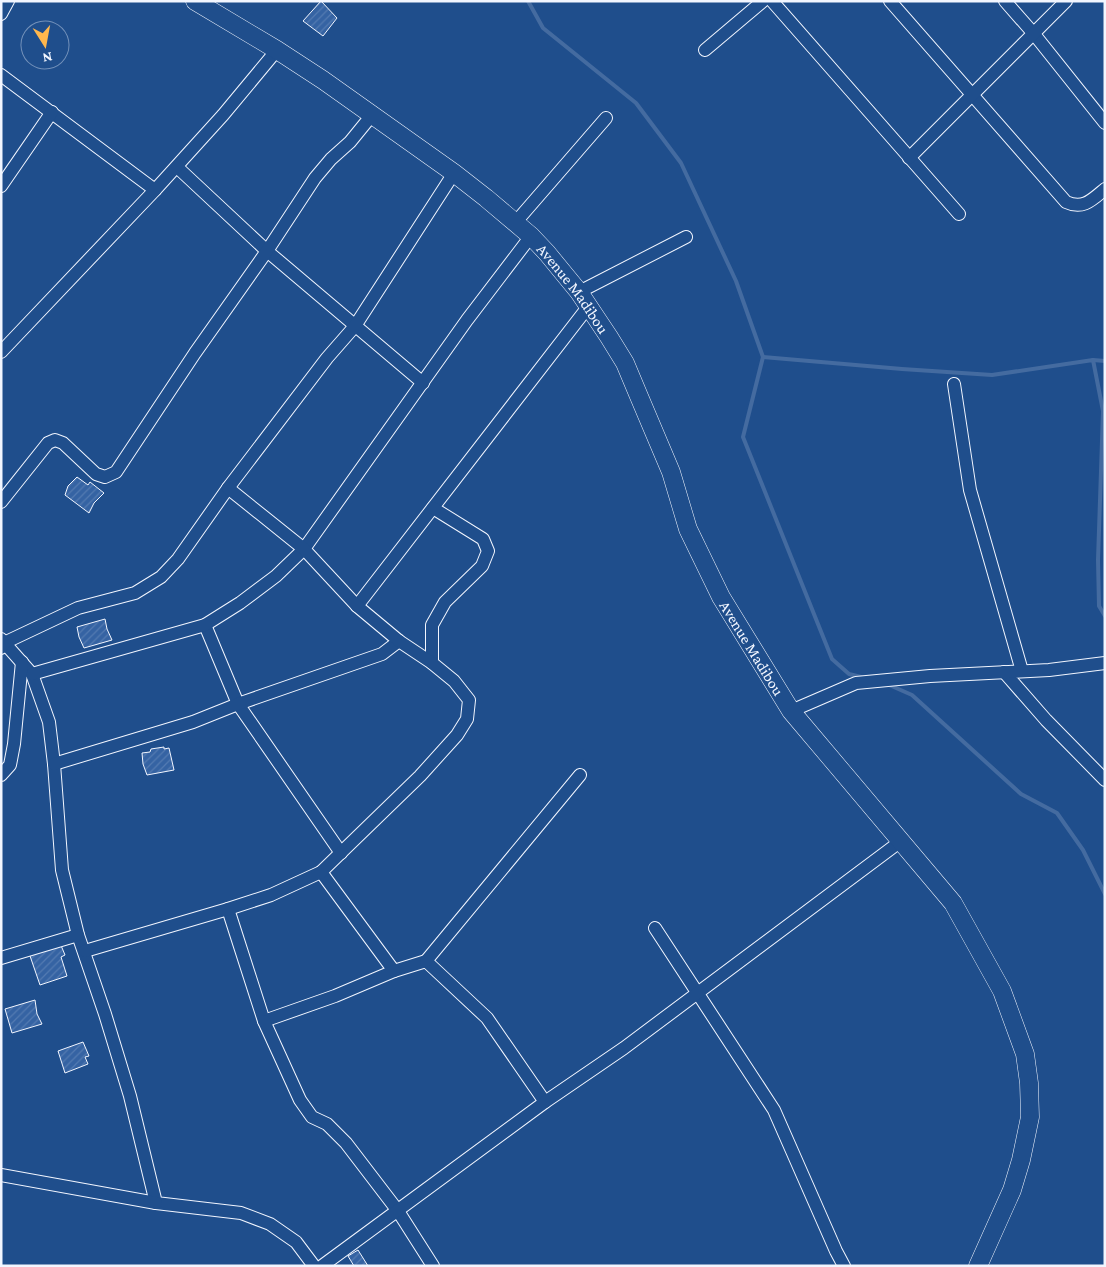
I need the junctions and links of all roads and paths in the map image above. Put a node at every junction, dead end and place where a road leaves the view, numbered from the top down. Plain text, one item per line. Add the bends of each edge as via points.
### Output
1 (8, 1) edge
2 (195, 1) edge
3 (763, 1) edge
4 (772, 1) edge
5 (890, 1) edge
6 (1005, 1) edge
7 (1066, 1) edge
8 (1, 14) edge
9 (1034, 34) junction
10 (277, 50) junction
11 (705, 50) dead end
12 (1, 75) edge
13 (972, 96) junction
14 (52, 112) junction
15 (372, 115) junction
16 (606, 118) dead end
17 (1105, 123) edge
18 (909, 158) junction
19 (177, 167) junction
20 (454, 173) junction
21 (1, 186) edge
22 (1105, 189) edge
23 (156, 190) junction
24 (959, 214) dead end
25 (515, 223) junction
26 (531, 236) junction
27 (686, 237) dead end
28 (267, 251) junction
29 (584, 300) junction
30 (355, 326) junction
31 (1, 352) edge
32 (423, 384) junction
33 (954, 384) dead end
34 (228, 488) junction
35 (1, 502) edge
36 (433, 508) junction
37 (304, 549) junction
38 (357, 606) junction
39 (205, 625) junction
40 (399, 641) junction
41 (2, 643) edge
42 (22, 662) junction
43 (432, 662) junction
44 (1105, 663) edge
45 (1022, 671) junction
46 (1004, 672) junction
47 (32, 674) junction
48 (238, 704) junction
49 (791, 711) junction
50 (54, 764) junction
51 (1, 775) edge
52 (580, 775) dead end
53 (1105, 780) edge
54 (901, 841) junction
55 (341, 853) junction
56 (321, 872) junction
57 (228, 909) junction
58 (655, 928) dead end
59 (78, 935) junction
60 (85, 951) junction
61 (1, 958) edge
62 (426, 961) junction
63 (394, 971) junction
64 (698, 992) junction
65 (264, 1021) junction
66 (546, 1102) junction
67 (1, 1175) edge
68 (156, 1203) junction
69 (398, 1211) junction
70 (335, 1261) edge
71 (314, 1266) edge
72 (322, 1266) edge
73 (433, 1266) edge
74 (844, 1266) edge
75 (978, 1266) edge

1 - 8 street
2 - 10 street, Avenue Madibou
3 - 11 street
4 - 18 street
5 - 13 street
6 - 9 street
7 - 9 street
9 - 13 street
9 - 17 street
10 - 15 street, Avenue Madibou
10 - 19 street
12 - 14 street
13 - 18 street
13 - 22 street via 1066,202 1082,205
14 - 21 street
14 - 23 street
15 - 20 street, Avenue Madibou
15 - 28 street via 315,178
16 - 25 street
18 - 24 street
19 - 23 street
19 - 28 street
20 - 25 street, Avenue Madibou
20 - 30 street
23 - 31 street
25 - 26 street, Avenue Madibou
26 - 29 street, Avenue Madibou
26 - 32 street
27 - 29 street
28 - 30 street
28 - 35 street via 116,472 105,477 96,474 63,443 55,440 48,443
29 - 36 street
29 - 49 street, Avenue Madibou via 632,379 672,472 688,529 721,597
30 - 32 street
30 - 34 street
32 - 37 street
33 - 45 street via 970,490
34 - 37 street
34 - 41 street via 178,559 161,577 135,593 78,608
36 - 38 street
36 - 43 street via 483,539 488,551 482,566 445,602 432,625
37 - 38 street
37 - 39 street via 276,576
38 - 40 street
39 - 47 street
39 - 48 street
40 - 43 street
40 - 48 street via 382,654
41 - 42 street
42 - 47 street
42 - 51 street via 14,744 10,764
43 - 55 street via 454,681 469,700 467,718 457,735 420,776
44 - 45 street
45 - 46 street
46 - 49 street via 856,683
46 - 53 street
47 - 50 street via 49,722
48 - 50 street via 177,728
48 - 55 street
49 - 54 street, Avenue Madibou
50 - 59 street via 62,870
52 - 62 street
54 - 64 street
54 - 75 street, Avenue Madibou via 953,903 1002,991 1025,1054 1030,1083 1030,1118 1021,1160 1012,1190
55 - 56 street
56 - 57 street via 271,895
56 - 63 street
57 - 60 street
57 - 65 street
58 - 64 street
59 - 60 street
59 - 61 street
60 - 68 street via 130,1096
62 - 63 street
62 - 66 street via 487,1018
63 - 65 street
64 - 66 street
64 - 74 street via 774,1110
65 - 69 street via 300,1100 312,1117 327,1124 346,1143
66 - 69 street
67 - 68 street
68 - 71 street via 241,1212 270,1224 296,1242
69 - 70 street
69 - 73 street
70 - 72 street

